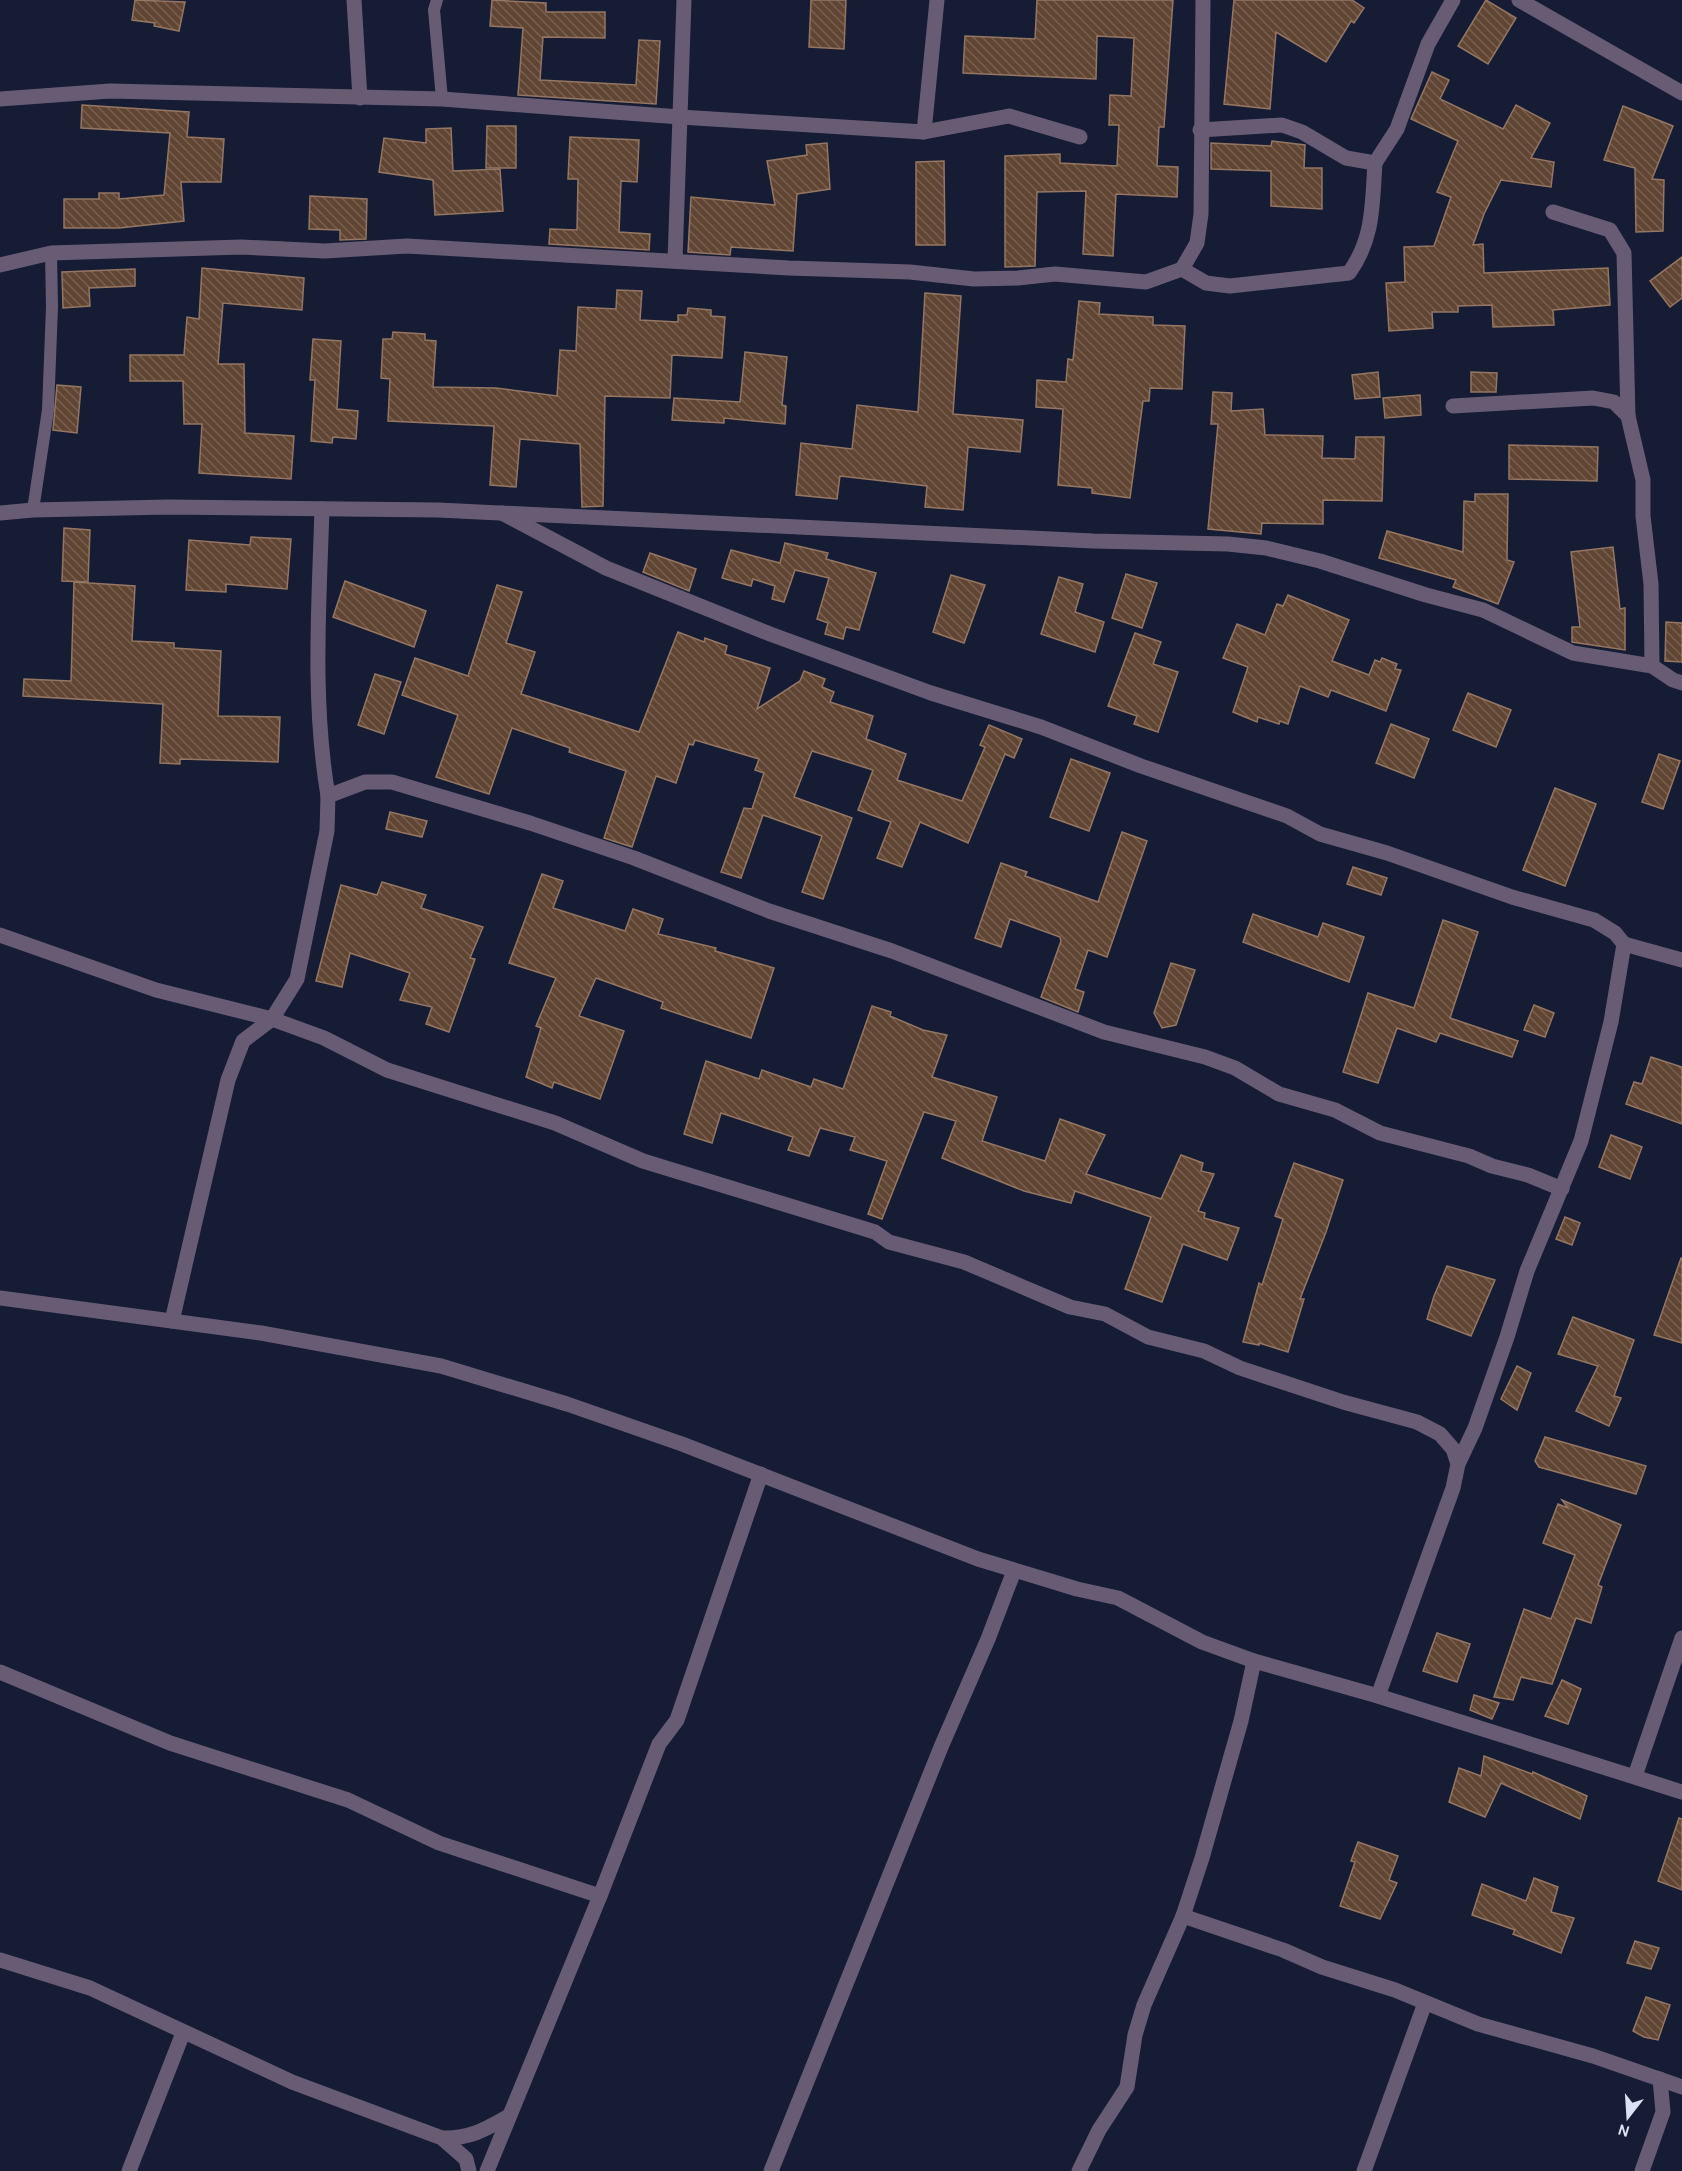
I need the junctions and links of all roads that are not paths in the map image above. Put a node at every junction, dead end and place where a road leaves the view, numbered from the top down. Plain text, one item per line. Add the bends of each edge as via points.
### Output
1 (354, 0) edge
2 (437, 0) edge
3 (684, 0) edge
4 (937, 0) edge
5 (1203, 0) edge
6 (1453, 0) edge
7 (1519, 0) edge
8 (1682, 93) edge
9 (360, 98) junction
10 (0, 99) edge
11 (442, 99) junction
12 (680, 117) junction
13 (1200, 130) junction
14 (924, 132) junction
15 (1080, 137) dead end
16 (1375, 163) junction
17 (1553, 212) dead end
18 (51, 254) junction
19 (675, 261) junction
20 (0, 265) edge
21 (1182, 268) junction
22 (1453, 406) dead end
23 (1628, 416) junction
24 (322, 509) junction
25 (33, 510) junction
26 (0, 513) edge
27 (501, 513) junction
28 (1652, 666) junction
29 (1682, 683) edge
30 (327, 796) junction
31 (0, 935) edge
32 (1624, 944) junction
33 (1682, 960) edge
34 (272, 1019) junction
35 (1562, 1189) junction
36 (0, 1298) edge
37 (172, 1321) junction
38 (1458, 1464) junction
39 (761, 1474) junction
40 (1014, 1571) junction
41 (1682, 1638) edge
42 (1254, 1662) junction
43 (0, 1672) edge
44 (1378, 1696) junction
45 (1635, 1776) junction
46 (1682, 1792) edge
47 (600, 1896) junction
48 (1183, 1916) junction
49 (0, 1960) edge
50 (1425, 2003) junction
51 (183, 2033) junction
52 (1660, 2079) junction
53 (1682, 2087) edge
54 (509, 2116) junction
55 (442, 2138) junction
56 (129, 2171) edge
57 (469, 2171) edge
58 (487, 2171) edge
59 (771, 2171) edge
60 (1079, 2171) edge
61 (1364, 2171) edge
62 (1642, 2171) edge

1 - 9 street
2 - 11 lane via 434,10
3 - 12 street
4 - 14 street
5 - 13 street
6 - 16 street via 1428,44 1397,129
7 - 8 street
9 - 10 street via 110,92
9 - 11 street
11 - 12 street
12 - 14 street
12 - 19 street
13 - 16 street via 1282,125 1346,158
13 - 21 street via 1201,214 1197,243
14 - 15 street via 1009,116
16 - 21 street via 1369,238 1349,273 1230,286 1206,283
17 - 23 street via 1611,230 1624,252
18 - 19 street via 241,247 335,251 407,246
18 - 20 street
18 - 25 lane via 48,410
19 - 21 street via 910,272 974,279 1055,274 1146,282
22 - 23 street via 1593,398 1614,402
23 - 28 street via 1643,480
24 - 25 street
24 - 27 street
24 - 30 street via 317,671
25 - 26 street
27 - 28 street via 1266,548 1483,610 1573,654
27 - 32 street via 606,568 759,630 1287,816 1320,834 1594,920
28 - 29 street
30 - 34 street via 327,831 297,979
30 - 35 street via 365,782 392,782 530,823 634,858 769,911 892,951 1104,1032 1204,1057 1234,1068 1279,1094 1335,1110 1380,1133 1528,1174
31 - 34 street via 156,990
32 - 33 street
32 - 35 street via 1611,1022 1581,1142
34 - 37 street via 243,1041 228,1080
34 - 38 street via 324,1038 387,1070 555,1123 643,1161 875,1232 889,1242 963,1262 1070,1307 1105,1314 1148,1336 1343,1402 1417,1422 1440,1434 1453,1449
35 - 38 street via 1527,1271 1504,1348
36 - 37 street
37 - 39 street via 441,1366 567,1404
38 - 44 street via 1453,1488
39 - 40 street
39 - 47 street via 681,1710 652,1761
40 - 42 street via 1118,1598 1202,1642
40 - 59 street
41 - 45 street
42 - 44 street
42 - 48 street via 1229,1764
43 - 47 street via 170,1743 348,1800 439,1843
44 - 45 street
45 - 46 street
47 - 54 street
48 - 50 street
48 - 60 street via 1144,2005 1126,2087
49 - 51 street via 90,1988
50 - 52 street via 1478,2024 1583,2052
50 - 61 street
51 - 55 street via 292,2082
51 - 56 street
52 - 53 street
52 - 62 street via 1663,2112
54 - 55 street via 481,2133
54 - 58 street
55 - 57 street via 466,2159

